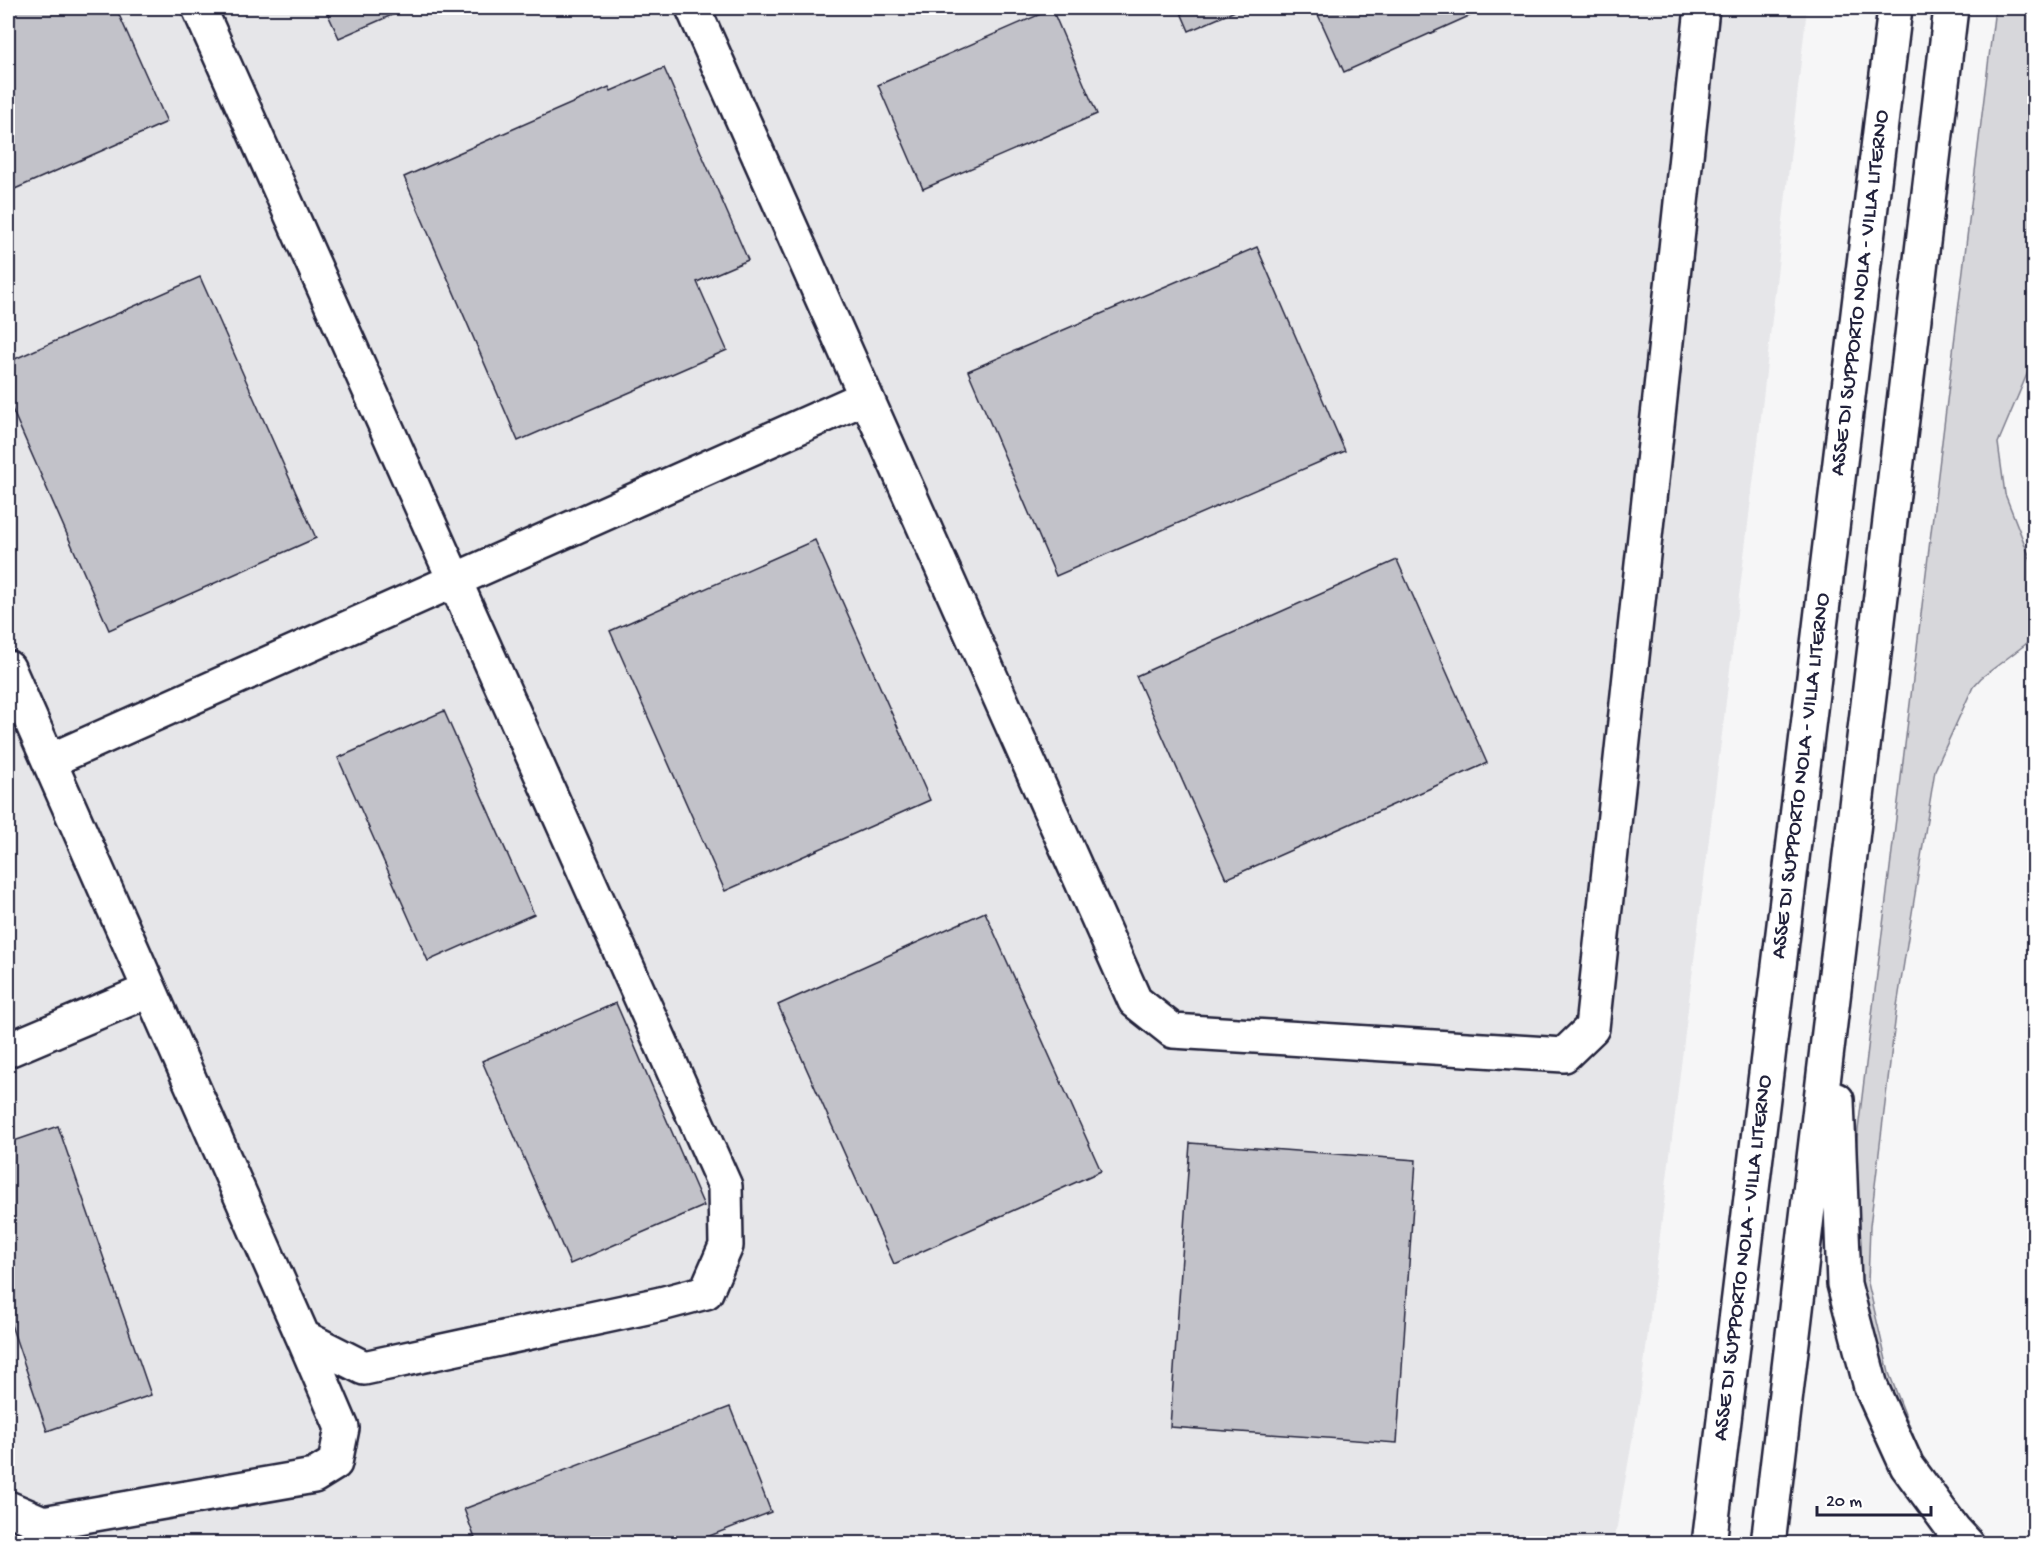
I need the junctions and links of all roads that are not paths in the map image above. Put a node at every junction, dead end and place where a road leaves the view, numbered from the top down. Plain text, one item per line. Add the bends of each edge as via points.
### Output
1 (199, 8) edge
2 (693, 8) edge
3 (1702, 8) edge
4 (1895, 8) edge
5 (1951, 8) edge
6 (866, 397) junction
7 (455, 580) junction
8 (8, 668) edge
9 (48, 761) junction
10 (150, 990) junction
11 (1834, 995) junction
12 (8, 1050) edge
13 (1740, 1284) junction
14 (303, 1337) junction
15 (8, 1508) edge
16 (1695, 1544) edge
17 (1709, 1544) edge
18 (1768, 1544) edge
19 (1967, 1544) edge

1 - 7 main road
2 - 6 main road
3 - 6 main road via 1592,1028 1564,1055 1173,1030 1135,1001
4 - 13 main road, ASSE DI SUPPORTO NOLA - VILLA LITERNO
5 - 11 main road
6 - 7 main road
7 - 9 main road
7 - 14 main road via 725,1186 726,1246 706,1292 376,1366 364,1368
8 - 9 main road
9 - 10 main road
10 - 12 main road
10 - 14 main road
11 - 18 main road
11 - 19 main road via 1844,1284 1871,1387 1907,1466
13 - 16 main road
13 - 17 main road, ASSE DI SUPPORTO NOLA - VILLA LITERNO
14 - 15 main road via 342,1428 335,1462 314,1476 43,1523

